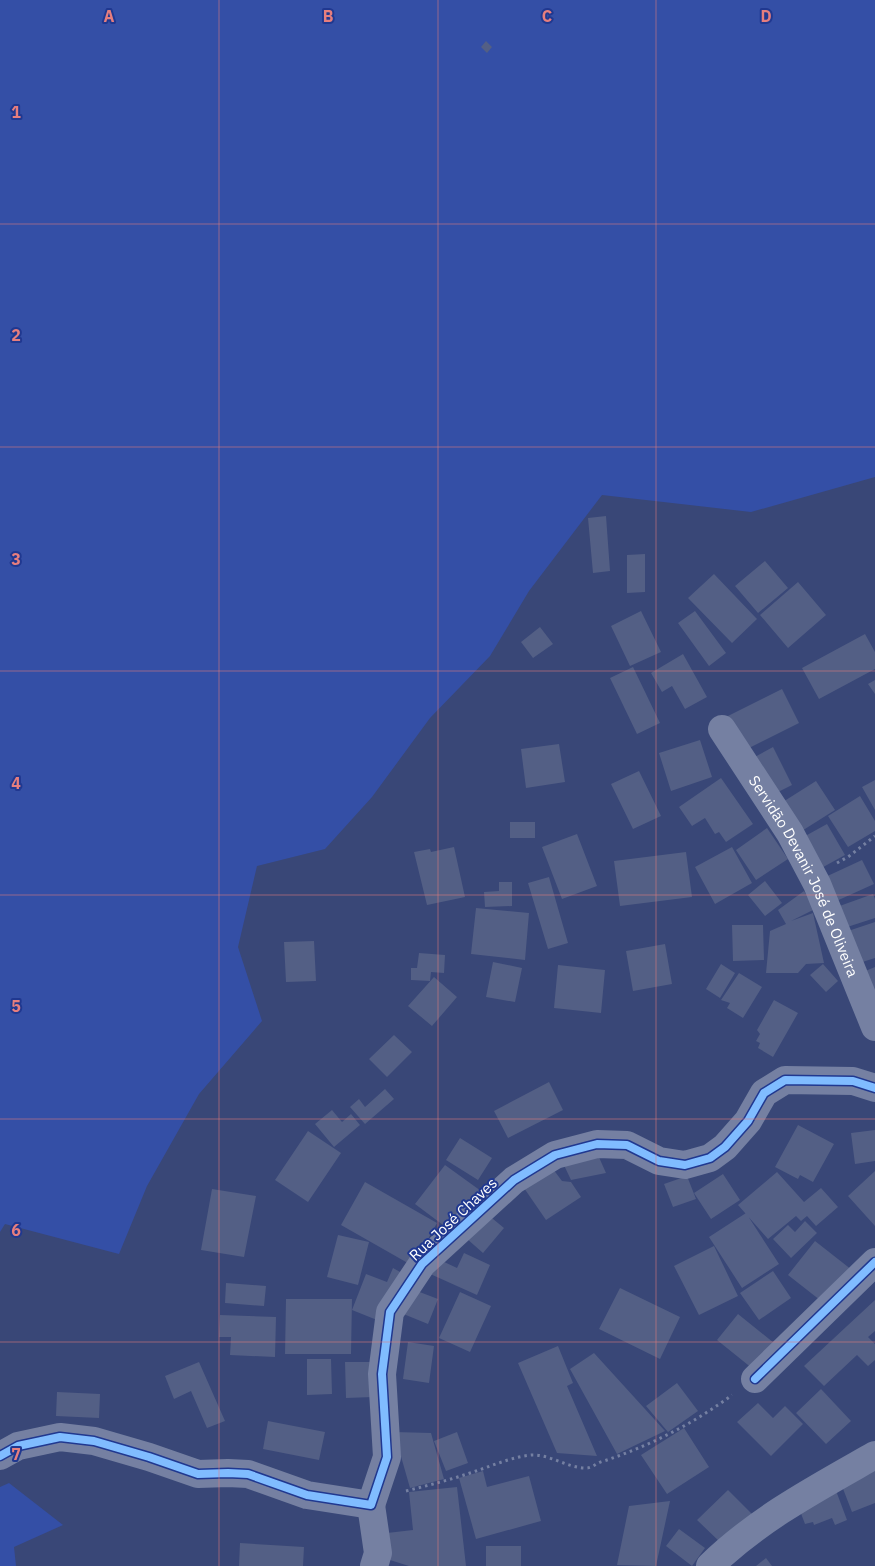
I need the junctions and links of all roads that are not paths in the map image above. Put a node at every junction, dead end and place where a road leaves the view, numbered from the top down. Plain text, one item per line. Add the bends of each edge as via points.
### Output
1 (722, 728) dead end
2 (875, 1028) edge
3 (875, 1088) edge
4 (872, 1271) edge
5 (755, 1379) road end
6 (875, 1455) edge
7 (0, 1456) edge
8 (371, 1505) junction
9 (374, 1566) edge
10 (710, 1566) edge

1 - 2 street, Servidão Devanir José de Oliveira via 790,833 817,884
3 - 8 street, Rua José Chaves via 853,1080 785,1080 764,1093 748,1121 725,1147 710,1158 685,1165 659,1161 627,1145 597,1144 555,1155 514,1180 422,1264 390,1312 382,1374 387,1457
4 - 5 street
6 - 10 street via 774,1514
7 - 8 street via 18,1446 60,1437 94,1441 198,1474 248,1474 306,1495
8 - 9 street via 378,1553

